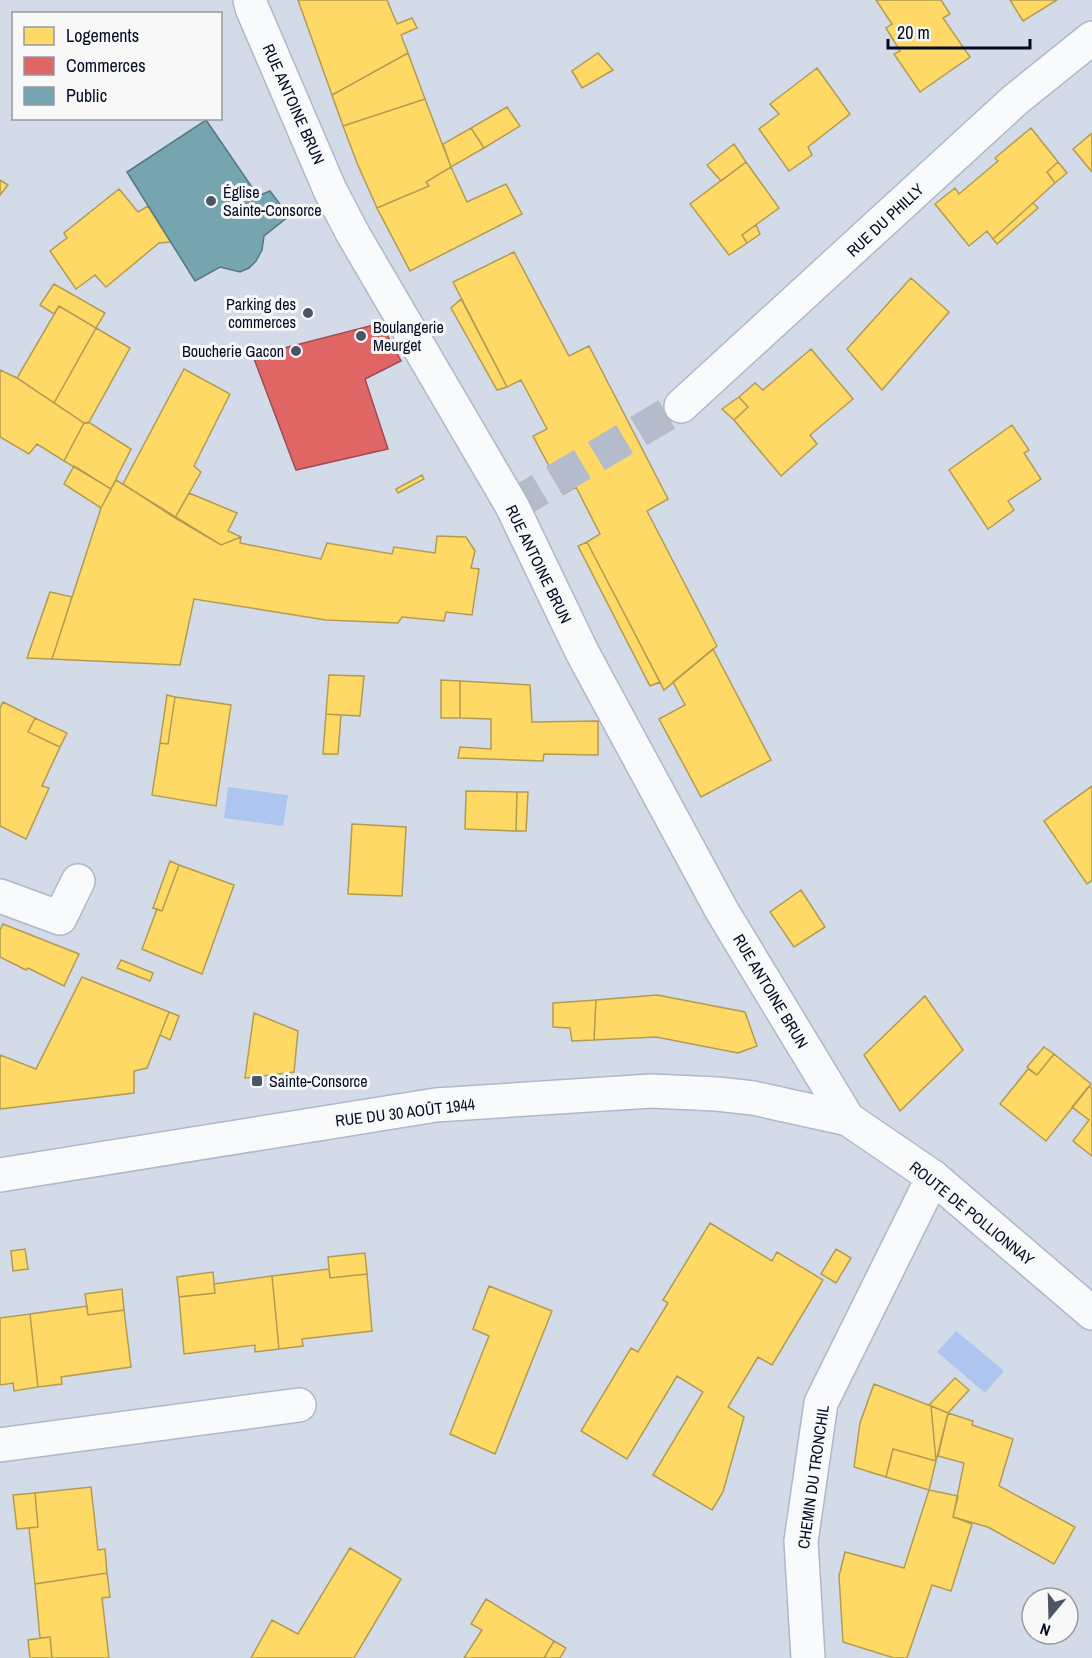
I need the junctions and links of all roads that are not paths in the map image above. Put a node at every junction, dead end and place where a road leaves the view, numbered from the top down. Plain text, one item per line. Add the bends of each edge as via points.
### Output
1 (250, 0) edge
2 (1092, 38) edge
3 (681, 406) tunnel mouth
4 (78, 881) dead end
5 (0, 896) edge
6 (848, 1119) junction
7 (0, 1175) edge
8 (933, 1177) junction
9 (1092, 1313) edge
10 (299, 1404) dead end
11 (0, 1445) edge
12 (808, 1658) edge

1 - 6 street, RUE ANTOINE BRUN via 330,190 353,234 512,506 582,652 722,911
2 - 3 street, RUE DU PHILLY via 1016,100
4 - 5 street via 60,918
6 - 7 street, RUE DU 30 AOÛT 1944 via 753,1098 651,1091 447,1104
6 - 8 street, ROUTE DE POLLIONNAY
8 - 9 street, ROUTE DE POLLIONNAY
8 - 12 street, CHEMIN DU TRONCHIL via 821,1404 801,1541
10 - 11 street

